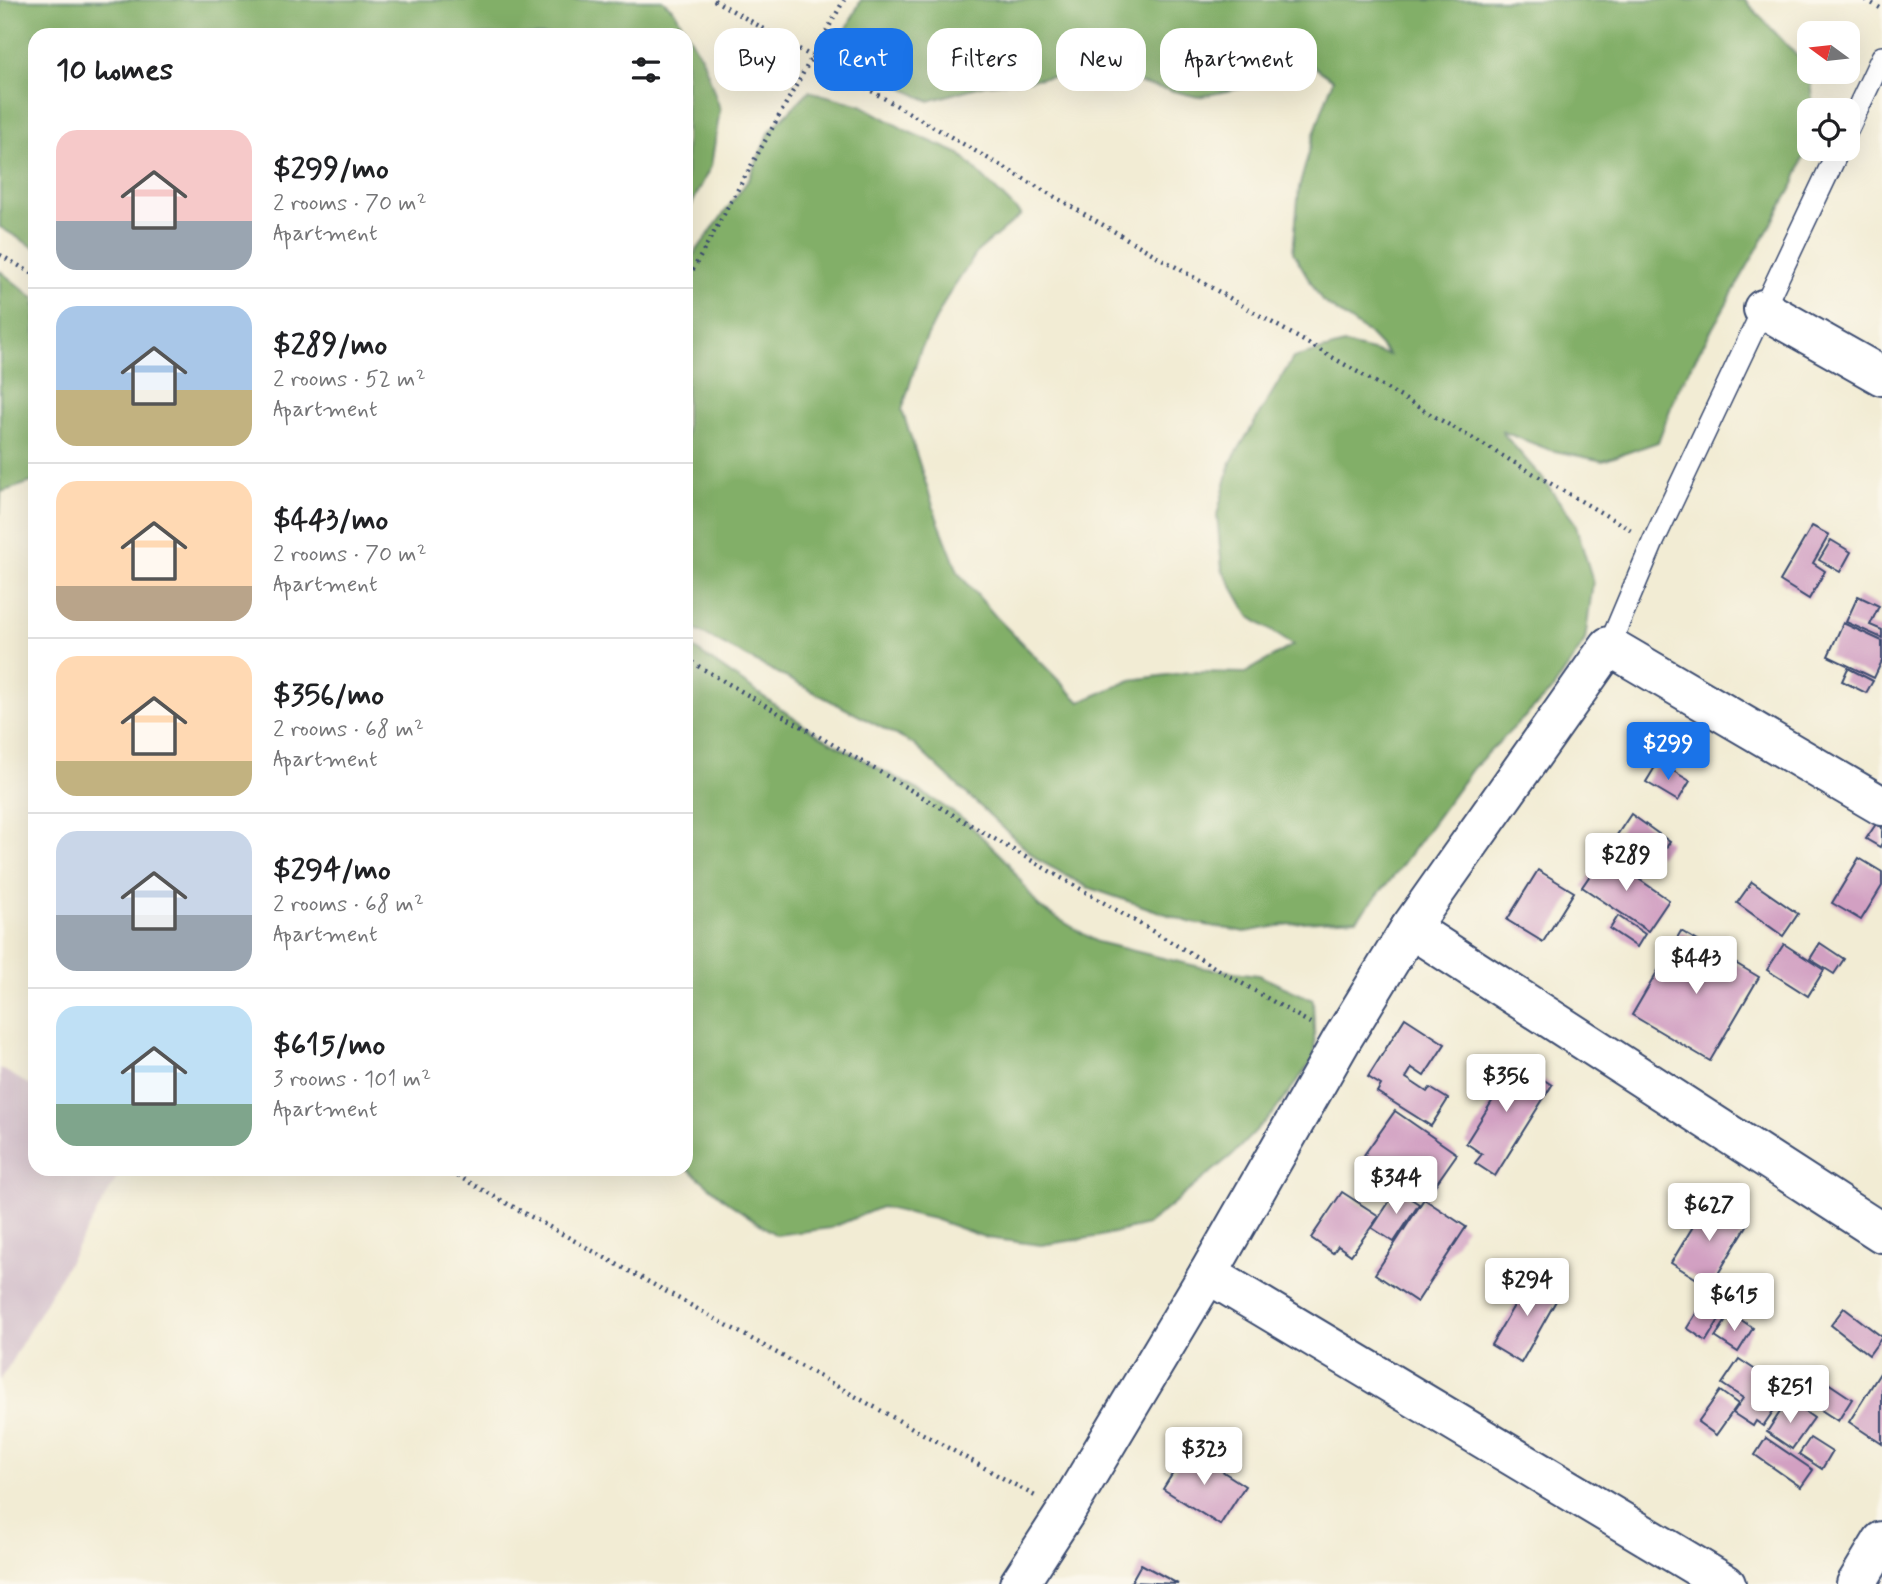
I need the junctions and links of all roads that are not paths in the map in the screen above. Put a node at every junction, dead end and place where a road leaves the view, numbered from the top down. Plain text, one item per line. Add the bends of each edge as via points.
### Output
1 (1882, 57) edge
2 (1860, 104) edge
3 (1833, 161) edge
4 (1763, 309) junction
5 (1882, 376) edge
6 (1609, 646) junction
7 (1882, 806) edge
8 (1410, 928) junction
9 (1882, 1233) edge
10 (1208, 1274) junction
11 (1882, 1541) edge
12 (1019, 1584) edge
13 (1726, 1584) edge
14 (1856, 1584) edge

1 - 2 lane
3 - 4 lane
4 - 5 street
4 - 6 lane
6 - 7 street
6 - 8 street
8 - 9 street
8 - 10 street
10 - 12 street
10 - 13 street
11 - 14 street

